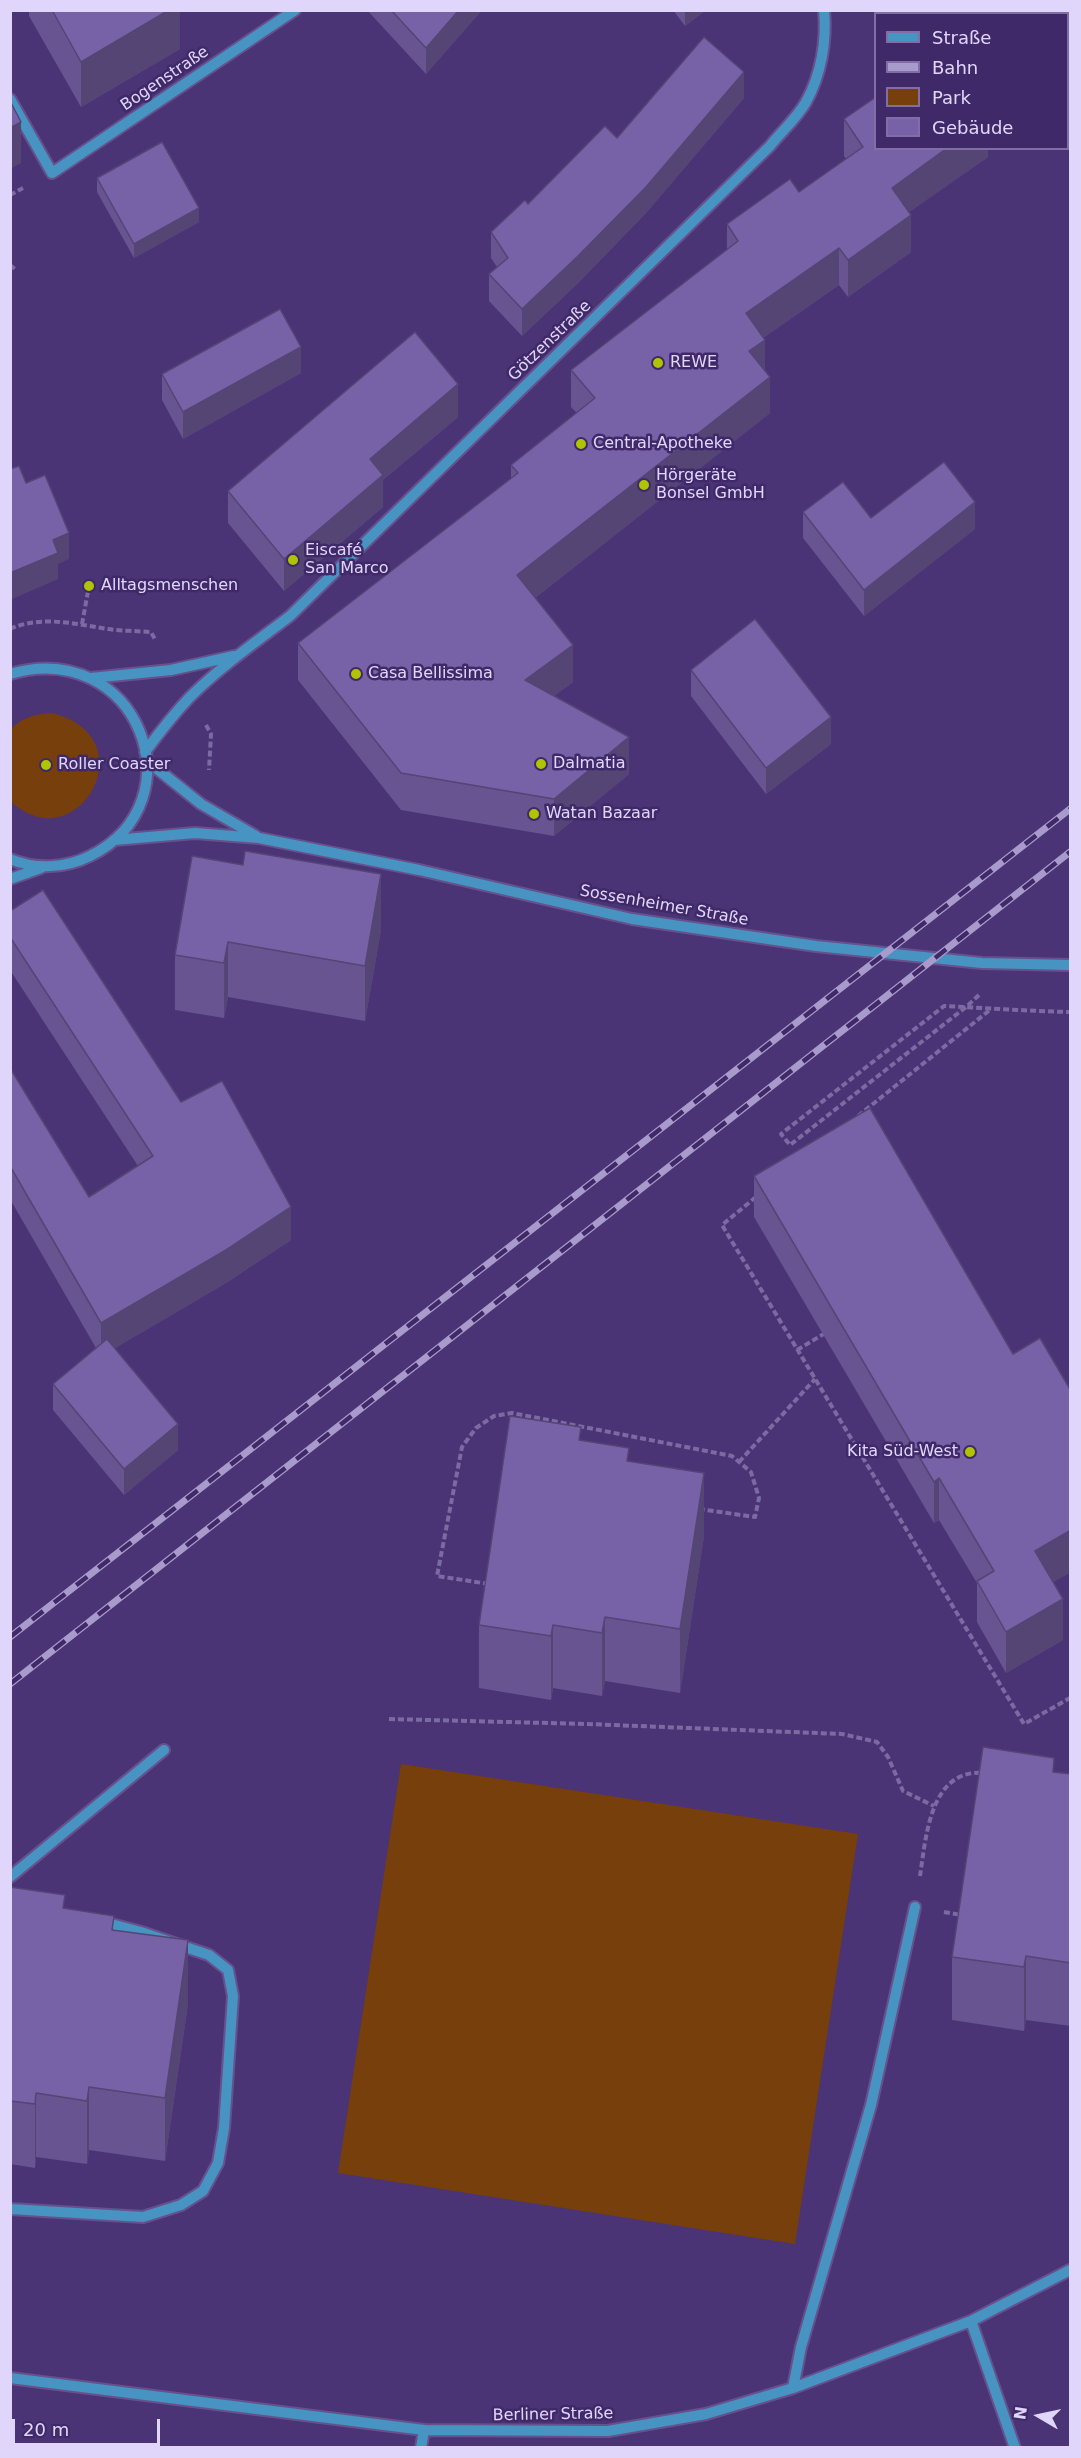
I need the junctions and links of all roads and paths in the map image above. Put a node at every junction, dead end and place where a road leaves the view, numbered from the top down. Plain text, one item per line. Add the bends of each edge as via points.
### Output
1 (295, 10) edge
2 (824, 10) edge
3 (10, 99) edge
4 (10, 265) edge
5 (15, 269) dead end
6 (89, 586) dead end
7 (82, 624) junction
8 (10, 629) edge
9 (237, 656) junction
10 (171, 670) junction
11 (10, 674) edge
12 (92, 678) junction
13 (146, 756) junction
14 (259, 838) junction
15 (114, 840) junction
16 (10, 859) edge
17 (44, 867) junction
18 (10, 879) edge
19 (1010, 965) junction
20 (1071, 965) edge
21 (966, 1007) junction
22 (991, 1010) junction
23 (1071, 1012) edge
24 (850, 1122) edge
25 (758, 1195) edge
26 (832, 1329) edge
27 (797, 1350) junction
28 (815, 1379) junction
29 (739, 1462) junction
30 (693, 1508) edge
31 (496, 1585) edge
32 (1071, 1698) edge
33 (389, 1719) dead end
34 (164, 1750) dead end
35 (988, 1774) edge
36 (934, 1806) junction
37 (10, 1877) edge
38 (915, 1907) junction
39 (970, 1916) edge
40 (85, 1917) edge
41 (10, 2209) edge
42 (1071, 2270) edge
43 (971, 2321) junction
44 (10, 2378) edge
45 (794, 2388) junction
46 (424, 2430) junction
47 (421, 2448) edge
48 (1015, 2448) edge

1 - 3 street, Bogenstraße via 52,173
2 - 9 street, Götzenstraße via 820,67 805,103 770,146 290,616
4 - 5 path
6 - 7 path
7 - 8 path via 44,622
7 - 10 path via 151,632
9 - 10 street, Götzenstraße
9 - 13 street, Götzenstraße via 170,718
10 - 12 street, Götzenstraße
11 - 12 street via 30,668 51,668 72,670
12 - 13 street via 124,703 142,734
13 - 14 street, Sossenheimer Straße via 201,804
13 - 15 street via 142,797 127,826
14 - 15 street, Sossenheimer Straße via 195,833
14 - 19 street, Sossenheimer Straße via 632,919 816,946
15 - 17 street via 82,860
16 - 17 street
17 - 18 street
19 - 20 street, Sossenheimer Straße
19 - 21 path
21 - 21 path via 944,1006 781,1134 790,1145
21 - 22 path
22 - 23 path
22 - 24 path
25 - 27 path via 722,1225
26 - 27 path
27 - 28 path
28 - 29 path
28 - 32 path via 1024,1724
29 - 30 path via 751,1472 759,1498 755,1517
29 - 31 path via 732,1456 513,1413 495,1416 476,1428 462,1447 437,1576
33 - 36 path via 842,1734 876,1742 888,1757 903,1791
34 - 37 street
35 - 36 path via 958,1775 946,1785
36 - 38 path
38 - 39 path
38 - 45 street via 871,2105 801,2347
40 - 41 street via 209,1955 228,1970 233,1996 218,2163 203,2191 181,2205 143,2217
42 - 43 street, Berliner Straße
43 - 45 street, Berliner Straße
43 - 48 street
44 - 46 street, Berliner Straße
45 - 46 street, Berliner Straße via 706,2414 608,2431
46 - 47 street

